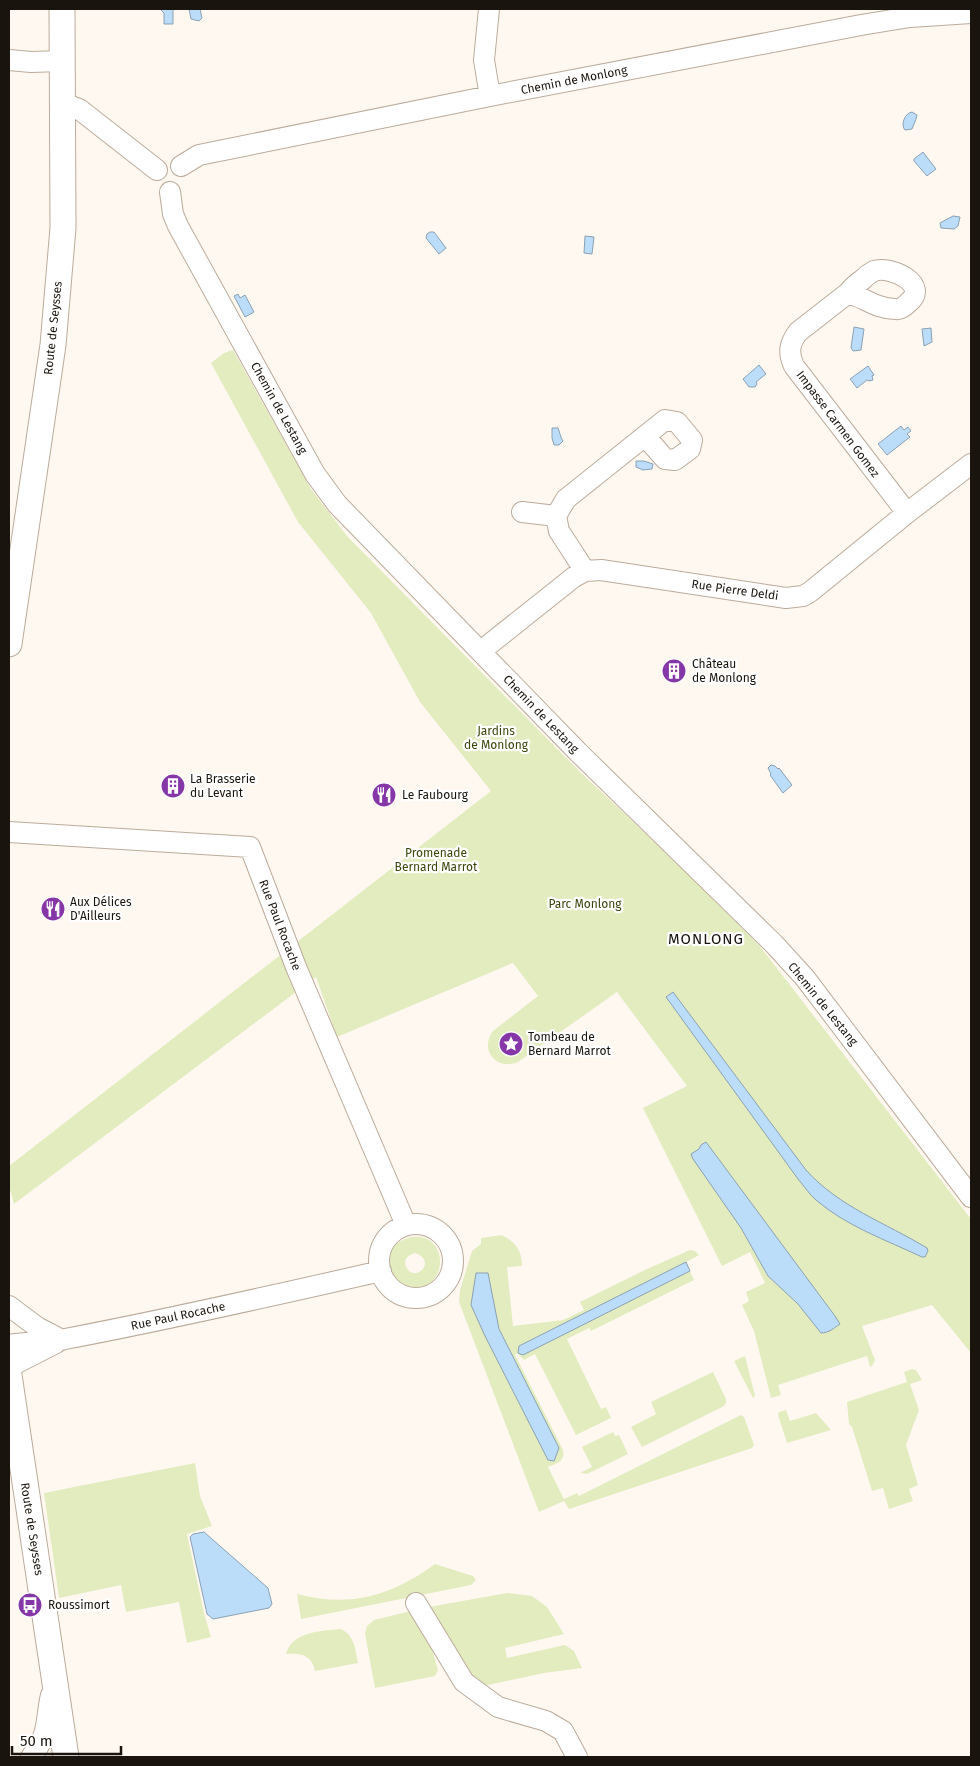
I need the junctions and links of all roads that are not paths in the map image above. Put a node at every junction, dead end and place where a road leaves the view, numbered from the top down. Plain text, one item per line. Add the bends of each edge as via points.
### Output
1 (62, 9) edge
2 (489, 9) edge
3 (971, 14) edge
4 (9, 60) edge
5 (61, 62) junction
6 (490, 96) junction
7 (63, 103) junction
8 (182, 166) junction
9 (157, 170) junction
10 (170, 192) junction
11 (848, 294) dead end
12 (645, 436) dead end
13 (971, 464) edge
14 (522, 512) dead end
15 (907, 513) junction
16 (556, 516) junction
17 (585, 571) junction
18 (9, 644) edge
19 (481, 651) junction
20 (9, 832) edge
21 (971, 1197) edge
22 (406, 1225) junction
23 (381, 1271) junction
24 (9, 1306) edge
25 (62, 1340) junction
26 (9, 1345) edge
27 (9, 1367) edge
28 (9, 1375) edge
29 (416, 1603) dead end
30 (55, 1684) junction
31 (31, 1757) edge
32 (66, 1757) edge
33 (577, 1757) edge

1 - 5 main road, Route de Seysses
2 - 6 street via 484,60
3 - 6 street, Chemin de Monlong via 910,17 860,25
4 - 5 street
5 - 7 main road, Route de Seysses
6 - 8 street, Chemin de Monlong via 199,155
7 - 9 street via 79,109
7 - 18 main road, Route de Seysses via 63,228 53,345
8 - 9 street via 168,162
8 - 10 street via 186,174 185,183 179,190
9 - 10 street via 157,183 164,191
10 - 19 street, Chemin de Lestang via 178,226 326,490 356,526
11 - 15 street, Impasse Carmen Gomez via 798,332 792,340 790,357
12 - 16 street via 566,499
13 - 15 street, Rue Pierre Deldi
14 - 16 street
15 - 17 street, Rue Pierre Deldi via 810,592 794,598 602,570
16 - 17 street via 560,532
17 - 19 street
19 - 21 street, Chemin de Lestang via 805,978
20 - 22 street, Rue Paul Rocache via 250,847 296,967
22 - 23 street via 385,1240 380,1252
22 - 23 street via 426,1225 438,1231 452,1252 452,1271 437,1292 418,1298 394,1291 385,1282
23 - 25 street, Rue Paul Rocache
24 - 25 street
25 - 26 street, Rue Paul Rocache
25 - 27 street, Rue Paul Rocache
28 - 30 main road, Route de Seysses
29 - 33 street via 464,1682 498,1707 546,1721 562,1731
30 - 31 street, Route de Seysses via 44,1736
30 - 32 main road, Route de Seysses

